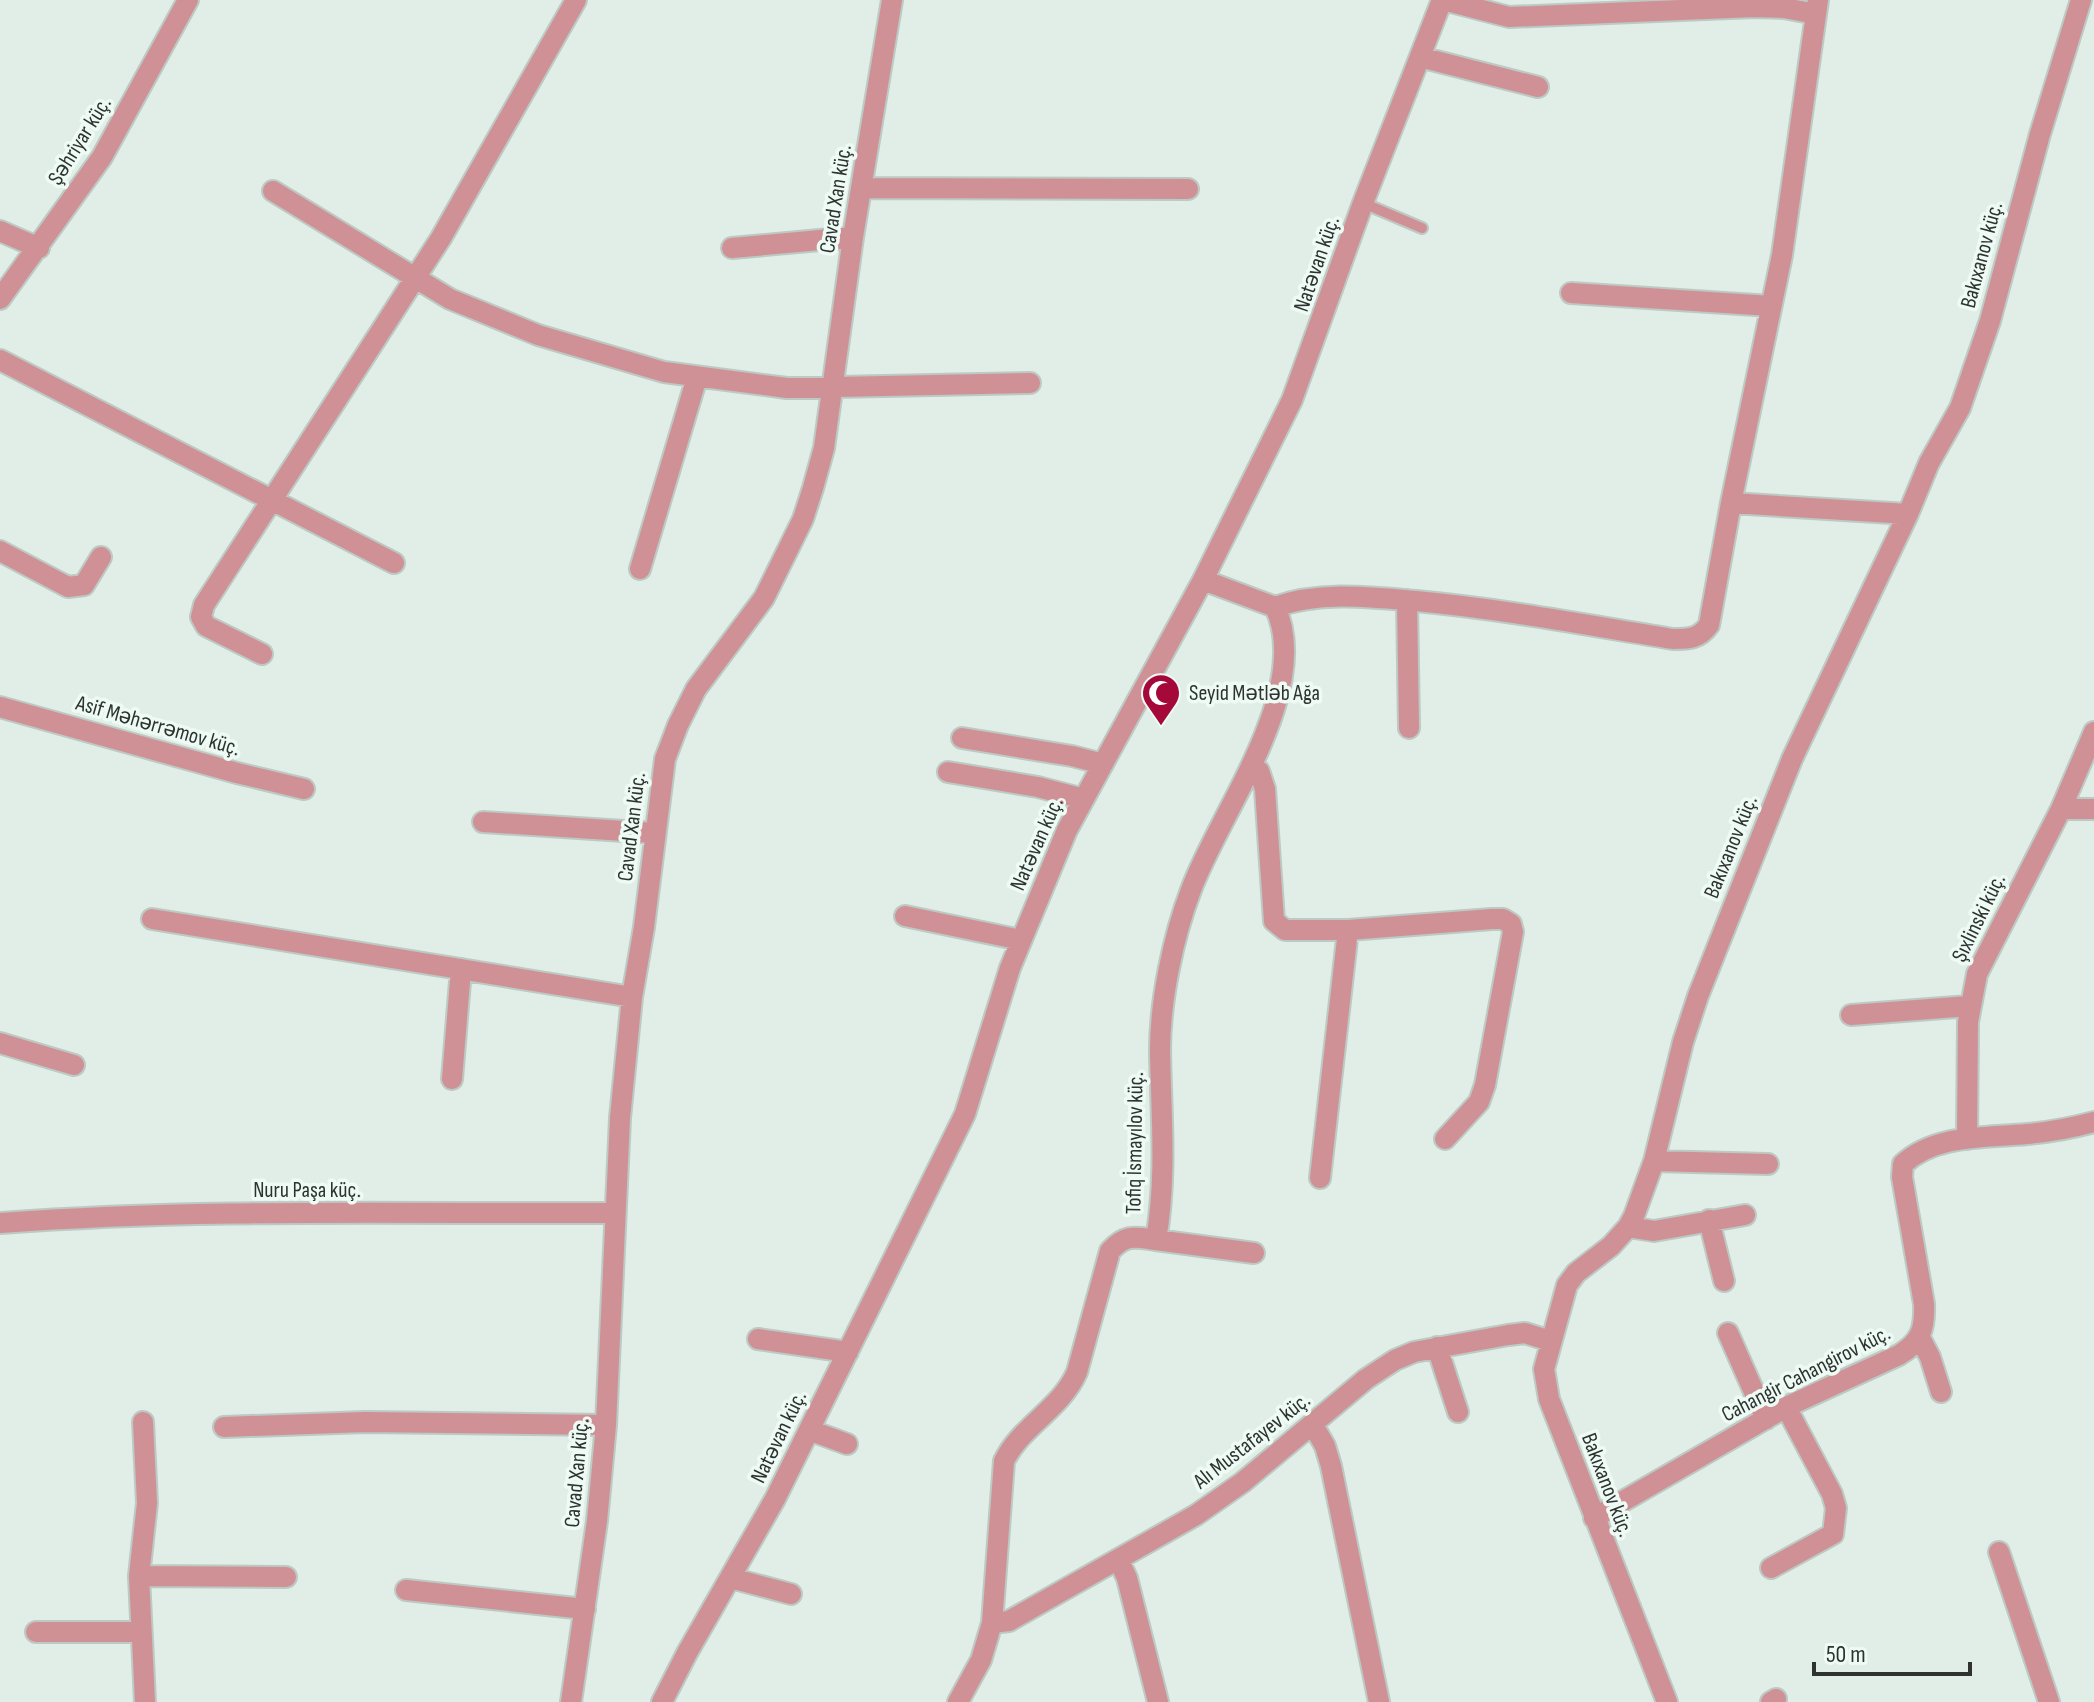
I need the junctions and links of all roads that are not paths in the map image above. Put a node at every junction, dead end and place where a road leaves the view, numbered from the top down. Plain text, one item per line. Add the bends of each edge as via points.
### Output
1 (188, 0) edge
2 (576, 0) edge
3 (892, 0) edge
4 (1442, 0) edge
5 (2081, 0) edge
6 (1817, 7) edge
7 (1420, 57) junction
8 (1538, 87) dead end
9 (862, 188) junction
10 (1188, 189) dead end
11 (273, 191) dead end
12 (1363, 203) junction
13 (1422, 228) dead end
14 (0, 231) edge
15 (853, 237) junction
16 (39, 248) junction
17 (732, 248) dead end
18 (413, 278) junction
19 (1571, 293) dead end
20 (0, 299) edge
21 (1771, 306) junction
22 (0, 360) edge
23 (697, 377) junction
24 (1030, 383) dead end
25 (831, 388) junction
26 (273, 501) junction
27 (1731, 503) junction
28 (1908, 514) junction
29 (0, 551) edge
30 (101, 557) dead end
31 (394, 563) dead end
32 (640, 569) dead end
33 (1203, 580) junction
34 (1407, 600) junction
35 (1275, 607) junction
36 (262, 654) dead end
37 (0, 707) edge
38 (1409, 728) dead end
39 (2094, 732) edge
40 (962, 738) dead end
41 (1103, 764) junction
42 (1253, 766) junction
43 (948, 772) dead end
44 (304, 789) dead end
45 (1084, 799) junction
46 (2061, 809) junction
47 (2094, 809) edge
48 (483, 822) dead end
49 (655, 833) junction
50 (905, 916) dead end
51 (152, 919) dead end
52 (1348, 930) junction
53 (1021, 940) junction
54 (461, 969) junction
55 (632, 997) junction
56 (1969, 1006) junction
57 (1851, 1015) dead end
58 (0, 1043) edge
59 (74, 1065) dead end
60 (452, 1079) dead end
61 (2094, 1122) edge
62 (1445, 1139) dead end
63 (1967, 1139) junction
64 (1654, 1161) junction
65 (1768, 1164) dead end
66 (1320, 1178) dead end
67 (614, 1213) junction
68 (1745, 1215) dead end
69 (1709, 1220) junction
70 (0, 1223) edge
71 (1628, 1227) junction
72 (1156, 1240) junction
73 (1254, 1253) dead end
74 (1724, 1281) dead end
75 (1728, 1333) dead end
76 (1920, 1338) junction
77 (758, 1339) dead end
78 (1550, 1341) junction
79 (1437, 1347) junction
80 (848, 1352) junction
81 (1941, 1392) dead end
82 (1786, 1407) junction
83 (1458, 1412) dead end
84 (1766, 1419) junction
85 (143, 1422) dead end
86 (606, 1425) junction
87 (1313, 1425) junction
88 (224, 1427) dead end
89 (809, 1430) junction
90 (847, 1444) dead end
91 (1594, 1518) junction
92 (1999, 1552) dead end
93 (1119, 1561) junction
94 (1771, 1568) dead end
95 (139, 1576) junction
96 (286, 1577) dead end
97 (731, 1578) junction
98 (406, 1590) dead end
99 (791, 1594) dead end
100 (585, 1609) junction
101 (992, 1623) junction
102 (36, 1632) dead end
103 (140, 1632) junction
104 (145, 1702) edge
105 (571, 1702) edge
106 (662, 1702) edge
107 (958, 1702) edge
108 (1158, 1702) edge
109 (1379, 1702) edge
110 (1667, 1702) edge
111 (2049, 1702) edge

1 - 16 street, Şəhriyar küç. via 102,157
2 - 18 street
3 - 9 street, Cavad Xan küç.
4 - 6 street via 1509,17
4 - 7 street, Natəvan küç.
5 - 28 street, Bakıxanov küç. via 1990,321 1960,408
6 - 21 street
7 - 8 street
7 - 12 street, Natəvan küç.
9 - 10 street
9 - 15 street, Cavad Xan küç.
11 - 18 street
12 - 13 lane
12 - 33 street, Natəvan küç. via 1292,400
14 - 16 street
15 - 17 street
15 - 25 street, Cavad Xan küç.
16 - 20 street, Şəhriyar küç.
18 - 23 street via 538,335
18 - 26 street
19 - 21 street
21 - 27 street
22 - 26 street
23 - 25 street
23 - 32 street
24 - 25 street
25 - 49 street, Cavad Xan küç. via 824,448 803,519 764,598 696,689 678,725 665,759
26 - 31 street
26 - 36 street via 201,617 206,626
27 - 28 street
27 - 34 street via 1709,625 1692,639
28 - 64 street, Bakıxanov küç. via 1792,759 1714,954 1683,1042
29 - 30 street via 68,587 84,585
33 - 35 street
33 - 41 street, Natəvan küç.
34 - 35 street via 1312,597
34 - 38 street
35 - 42 street, Tofiq İsmayılov küç. via 1285,640 1272,714
37 - 44 street, Asif Məhərrəmov küç.
39 - 46 street, Şıxlinski küç.
40 - 41 street
41 - 45 street, Natəvan küç.
42 - 52 street via 1265,789 1274,921 1285,930
42 - 72 street, Tofiq İsmayılov küç. via 1202,859 1187,899 1161,1015 1164,1158
43 - 45 street
45 - 53 street, Natəvan küç.
46 - 47 street
46 - 56 street, Şıxlinski küç. via 1977,974
48 - 49 street
49 - 55 street, Cavad Xan küç.
50 - 53 street
51 - 54 street
52 - 62 street via 1492,919 1511,924 1485,1085 1479,1102
52 - 66 street
53 - 80 street, Natəvan küç. via 965,1114
54 - 55 street
54 - 60 street
55 - 67 street, Cavad Xan küç.
56 - 57 street
56 - 63 street, Şıxlinski küç.
58 - 59 street
61 - 63 street, Cahangir Cahangirov küç.
63 - 76 street, Cahangir Cahangirov küç. via 1939,1144 1903,1164 1924,1304
64 - 65 street
64 - 71 street, Bakıxanov küç.
67 - 70 street, Nuru Paşa küç. via 228,1215
67 - 86 street, Cavad Xan küç.
68 - 69 street
69 - 71 street via 1654,1231
69 - 74 street
71 - 78 street, Bakıxanov küç. via 1567,1285
72 - 73 street
72 - 101 street, Tofiq İsmayılov küç. via 1131,1237 1110,1251 1070,1389 1010,1448 1004,1461
75 - 84 street
76 - 81 street
76 - 82 street, Cahangir Cahangirov küç. via 1899,1355
77 - 80 street
78 - 79 street, Alı Mustafayev küç. via 1525,1333
78 - 91 street, Bakıxanov küç. via 1544,1382
79 - 83 street
79 - 87 street, Alı Mustafayev küç. via 1395,1360
80 - 89 street, Natəvan küç.
82 - 84 street, Cahangir Cahangirov küç.
82 - 94 street via 1836,1508 1833,1534
84 - 91 street, Cahangir Cahangirov küç.
85 - 95 street via 147,1503
86 - 88 street via 365,1422
86 - 100 street, Cavad Xan küç.
87 - 93 street, Alı Mustafayev küç. via 1196,1515
87 - 109 street via 1331,1466
89 - 90 street
89 - 97 street, Natəvan küç.
91 - 110 street, Bakıxanov küç.
92 - 111 street
93 - 101 street, Alı Mustafayev küç. via 1009,1621
93 - 108 street
95 - 96 street
95 - 103 street
97 - 99 street
97 - 106 street, Natəvan küç.
98 - 100 street
100 - 105 street, Cavad Xan küç.
101 - 107 street, Tofiq İsmayılov küç. via 981,1660
102 - 103 street
103 - 104 street

